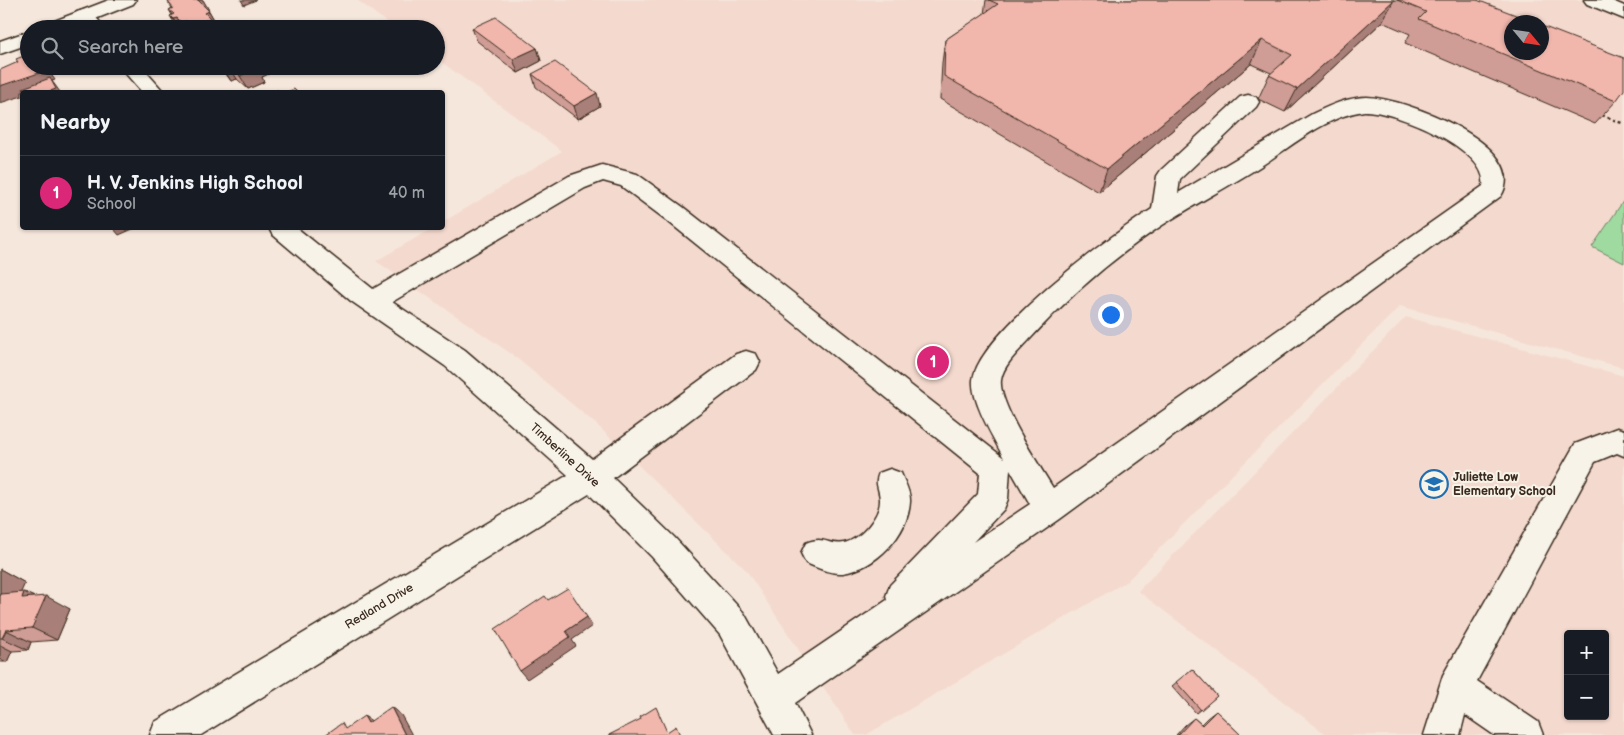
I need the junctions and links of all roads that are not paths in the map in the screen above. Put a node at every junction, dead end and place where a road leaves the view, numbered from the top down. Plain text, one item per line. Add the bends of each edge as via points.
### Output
1 (126, 0) edge
2 (1594, 0) edge
3 (1624, 13) edge
4 (93, 20) edge
5 (20, 40) edge
6 (0, 48) edge
7 (137, 75) edge
8 (151, 90) edge
9 (1248, 102) dead end
10 (1164, 214) junction
11 (283, 230) edge
12 (372, 302) junction
13 (746, 362) dead end
14 (1624, 443) edge
15 (591, 477) junction
16 (890, 482) dead end
17 (1048, 509) junction
18 (817, 553) dead end
19 (867, 634) junction
20 (1455, 687) junction
21 (774, 698) junction
22 (168, 735) edge
23 (793, 735) edge
24 (1442, 735) edge
25 (1525, 735) edge

1 - 4 street
2 - 3 street
5 - 6 street
7 - 8 street
9 - 10 street via 1169,176
10 - 17 street via 1137,230 1061,290 992,363 987,380 991,399
10 - 17 street via 1330,113 1368,104 1387,107 1439,127 1474,146 1495,172 1493,190
11 - 12 street, Timberline Drive
12 - 15 street, Timberline Drive via 455,358
12 - 19 street via 577,182 602,173 637,185 994,468 993,499
13 - 15 street, Redland Drive
14 - 20 street via 1617,440 1585,453
15 - 21 street, Timberline Drive via 663,547 732,624
15 - 22 street, Redland Drive
16 - 18 street via 895,500 890,516 881,533 866,548 834,558
17 - 19 street
19 - 21 street
20 - 24 street
20 - 25 street
21 - 23 street, Timberline Drive

